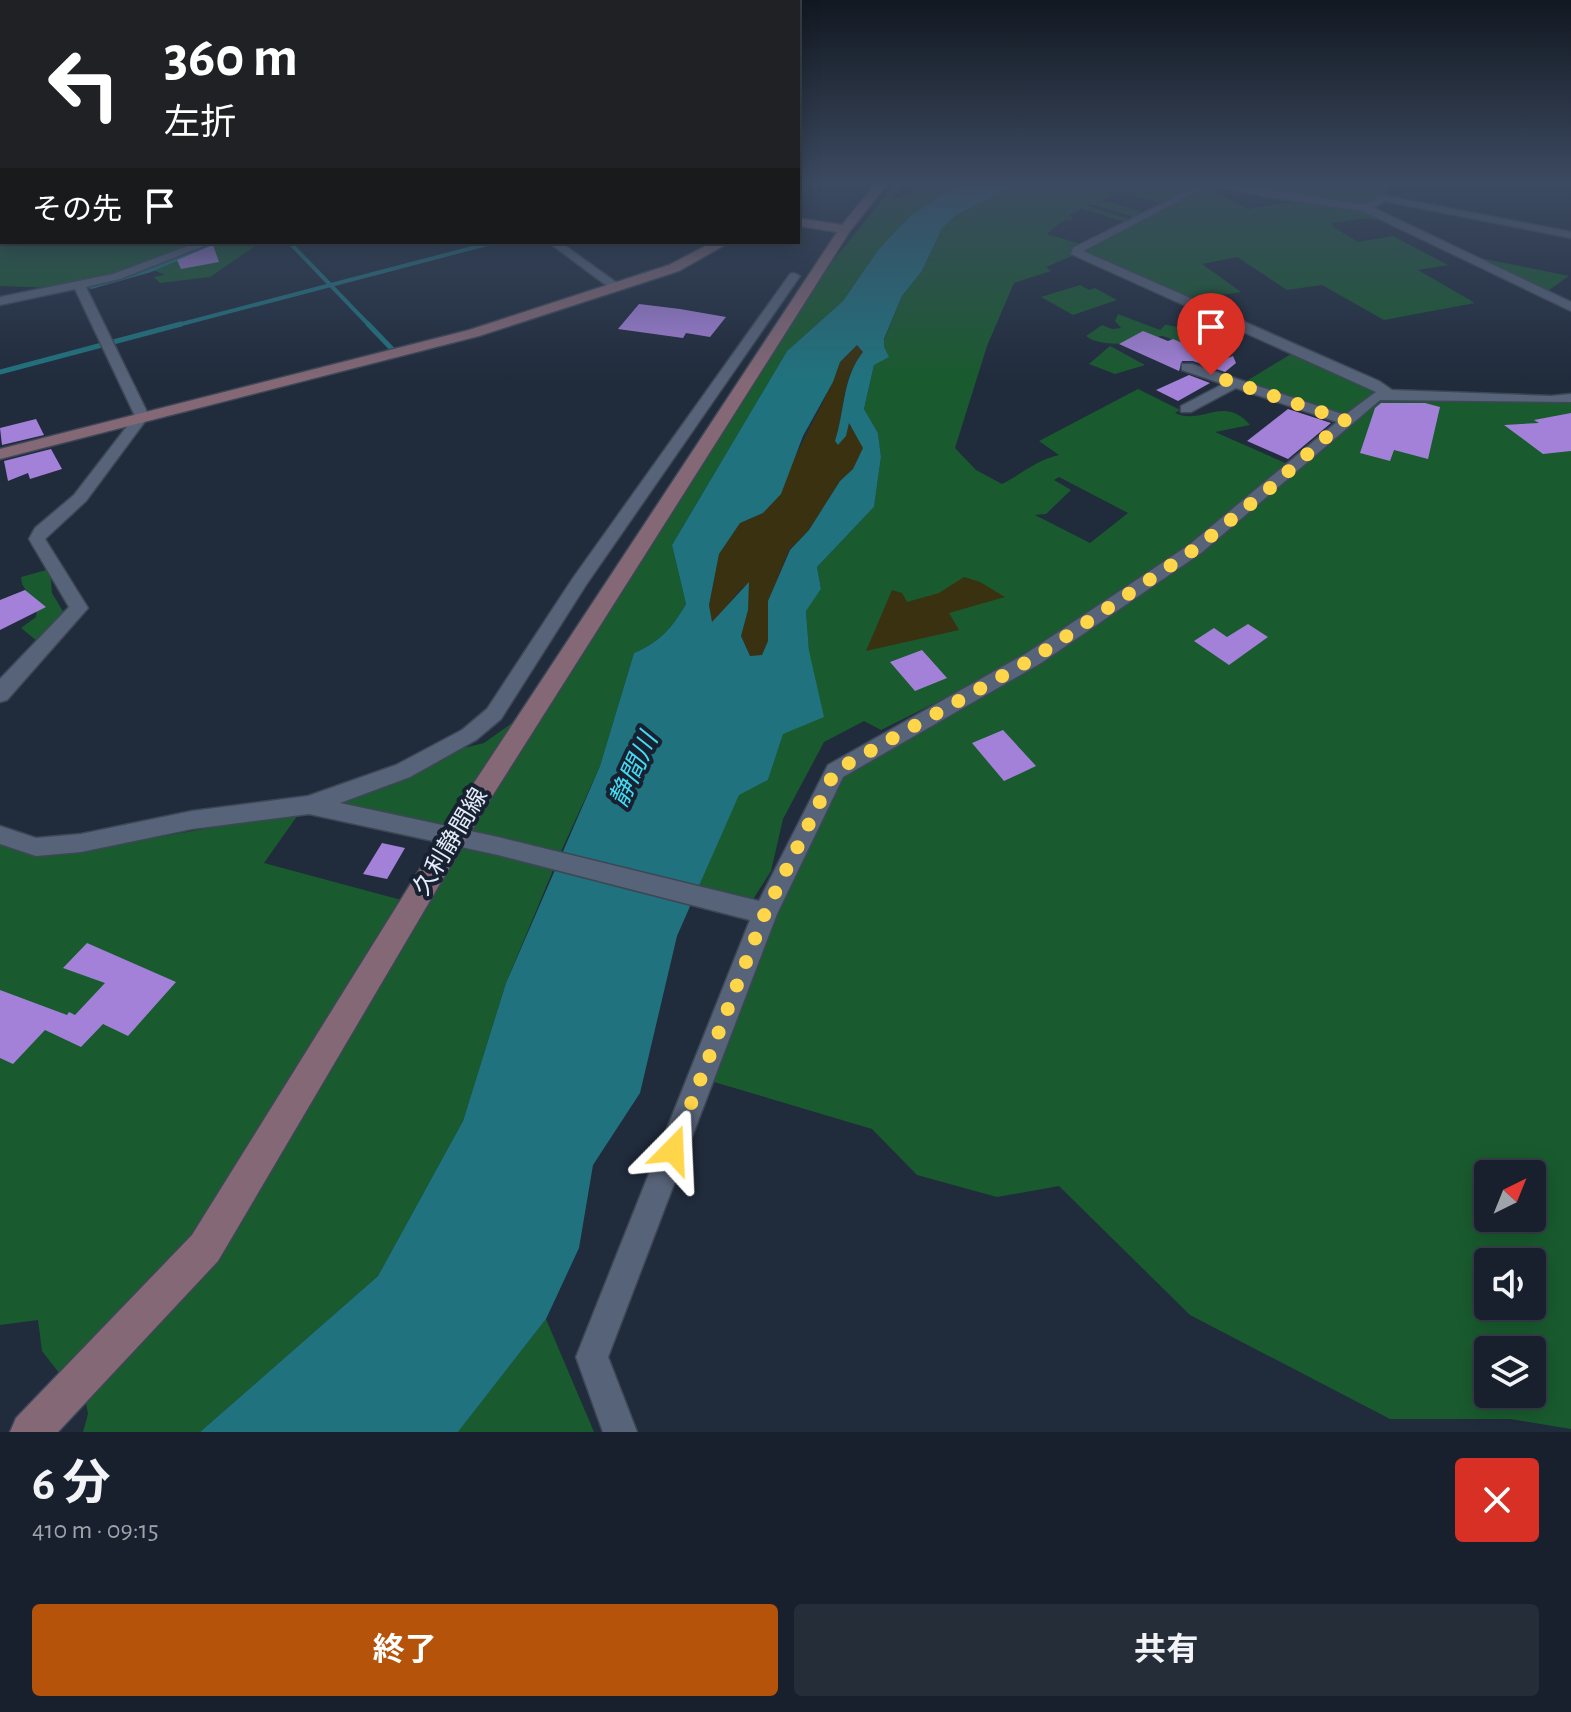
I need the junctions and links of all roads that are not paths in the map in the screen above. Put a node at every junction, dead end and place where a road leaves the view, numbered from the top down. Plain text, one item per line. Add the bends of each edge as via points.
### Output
1 (192, 249) edge
2 (563, 249) edge
3 (710, 249) edge
4 (832, 249) edge
5 (1079, 249) edge
6 (1448, 249) edge
7 (794, 276) dead end
8 (80, 286) junction
9 (618, 288) junction
10 (0, 301) edge
11 (1571, 307) edge
12 (1187, 367) dead end
13 (1235, 383) junction
14 (1389, 394) junction
15 (1571, 398) edge
16 (1186, 409) dead end
17 (142, 416) junction
18 (1345, 420) junction
19 (0, 454) edge
20 (1, 689) edge
21 (309, 805) junction
22 (0, 835) edge
23 (454, 836) junction
24 (765, 913) junction
25 (30, 1432) edge
26 (620, 1432) edge

1 - 8 street
2 - 9 street
3 - 9 main road
4 - 23 main road, 久利静間線
5 - 14 street via 1077,254
6 - 11 street
7 - 21 street via 579,582 494,714 469,735 403,771
8 - 10 street
8 - 17 street
9 - 17 main road via 384,358
12 - 13 street
13 - 16 street
13 - 18 street
14 - 15 street
14 - 18 street via 1365,402
17 - 19 main road
17 - 20 street via 80,498 37,539 79,608
18 - 24 street via 1195,549 1034,658 835,771
21 - 22 street via 192,820 81,843 36,847
21 - 23 street
23 - 24 street
23 - 25 main road, 久利静間線 via 205,1248
24 - 26 street via 592,1357

